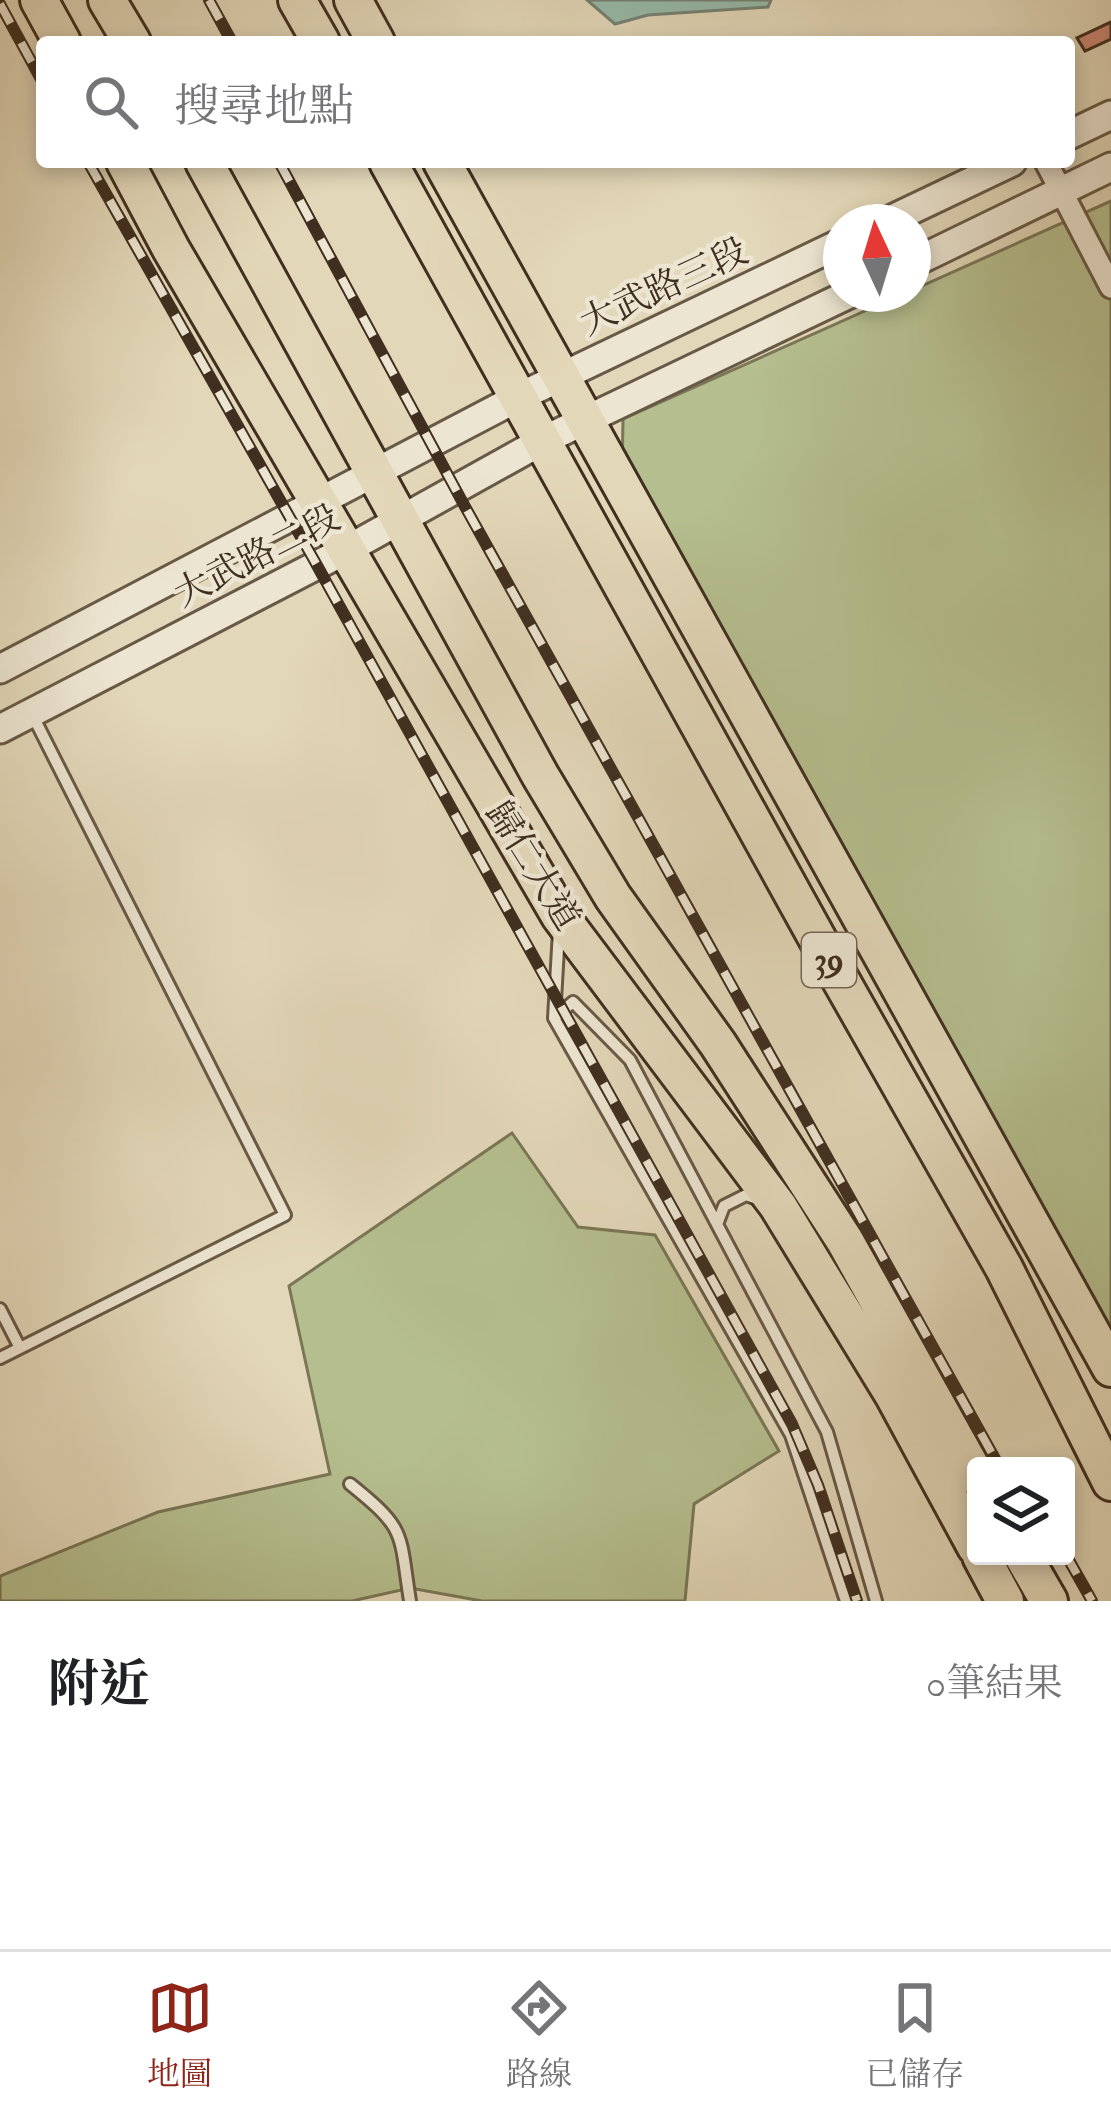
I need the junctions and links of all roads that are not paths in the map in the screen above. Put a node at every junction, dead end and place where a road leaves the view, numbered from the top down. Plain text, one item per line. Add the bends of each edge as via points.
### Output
1 (39, 0) edge
2 (106, 0) edge
3 (298, 0) edge
4 (353, 0) edge
5 (59, 36) edge
6 (128, 36) edge
7 (318, 36) edge
8 (373, 36) edge
9 (1111, 115) edge
10 (1075, 132) edge
11 (1111, 167) edge
12 (128, 168) edge
13 (207, 168) edge
14 (391, 168) edge
15 (445, 168) edge
16 (999, 168) edge
17 (1049, 168) edge
18 (1059, 193) junction
19 (924, 204) edge
20 (823, 252) edge
21 (931, 254) edge
22 (1111, 287) edge
23 (823, 306) edge
24 (561, 376) junction
25 (519, 397) junction
26 (588, 420) junction
27 (544, 440) junction
28 (374, 472) junction
29 (320, 500) junction
30 (400, 521) junction
31 (348, 549) junction
32 (0, 669) edge
33 (31, 713) junction
34 (0, 729) edge
35 (560, 916) junction
36 (554, 1018) junction
37 (778, 1206) junction
38 (718, 1222) junction
39 (0, 1309) edge
40 (19, 1346) junction
41 (0, 1358) edge
42 (1111, 1369) edge
43 (967, 1460) edge
44 (1111, 1481) edge
45 (350, 1484) dead end
46 (967, 1530) edge
47 (986, 1565) edge
48 (1028, 1565) edge
49 (410, 1601) edge
50 (847, 1601) edge
51 (876, 1601) edge
52 (1006, 1601) edge
53 (1049, 1601) edge

1 - 5 main road
2 - 6 main road
3 - 7 main road
4 - 8 main road
9 - 10 street
11 - 18 street
12 - 29 main road, 歸仁大道
13 - 28 main road, 歸仁大道
14 - 25 main road, 39
15 - 24 main road, 39
16 - 19 street
17 - 18 street
18 - 21 street
18 - 22 street
20 - 24 street, 大武路三段
23 - 26 street
24 - 25 street, 大武路三段
24 - 26 main road, 39
25 - 27 main road, 39
25 - 28 street, 大武路二段
26 - 27 street
26 - 42 main road, 39
27 - 30 street, 大武路二段
27 - 44 main road, 39 via 1004,1268
28 - 29 street, 大武路二段
28 - 30 main road, 歸仁大道
29 - 31 main road, 歸仁大道
29 - 32 street, 大武路二段
30 - 31 street, 大武路二段
30 - 43 main road, 歸仁大道 via 601,877 844,1240
31 - 33 street, 大武路二段
31 - 35 main road, 歸仁大道
33 - 34 street, 大武路二段
33 - 40 lane via 285,1215
35 - 36 lane
35 - 37 main road, 歸仁大道
36 - 38 lane via 573,1002 630,1060
36 - 50 lane via 791,1435
37 - 38 lane via 746,1195 724,1206
37 - 46 main road, 歸仁大道
38 - 51 lane via 827,1432
39 - 40 lane
40 - 41 lane
45 - 49 lane via 400,1532
47 - 52 main road
48 - 53 main road

